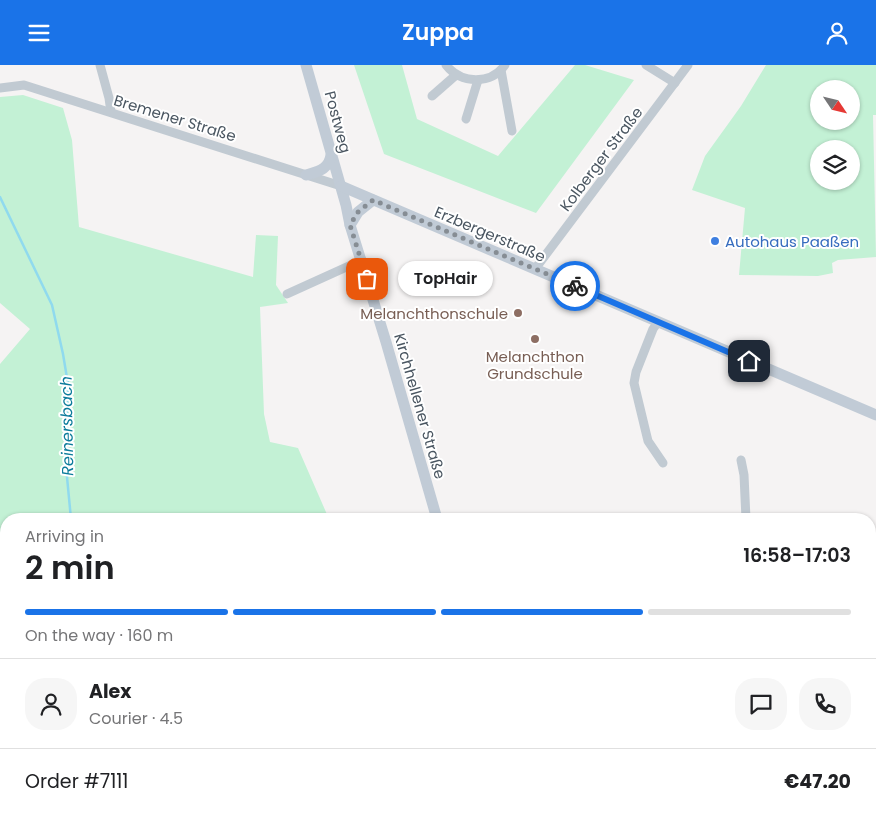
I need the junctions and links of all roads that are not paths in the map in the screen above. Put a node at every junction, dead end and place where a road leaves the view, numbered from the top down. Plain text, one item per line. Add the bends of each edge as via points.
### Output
1 (100, 65) edge
2 (306, 65) edge
3 (446, 65) edge
4 (646, 65) edge
5 (688, 65) edge
6 (503, 68) edge
7 (456, 75) junction
8 (478, 80) junction
9 (674, 83) junction
10 (0, 88) edge
11 (432, 95) dead end
12 (111, 112) junction
13 (466, 119) dead end
14 (512, 131) dead end
15 (331, 155) junction
16 (306, 175) junction
17 (341, 186) junction
18 (373, 200) junction
19 (350, 225) junction
20 (362, 260) junction
21 (535, 269) junction
22 (287, 294) dead end
23 (658, 321) junction
24 (876, 415) edge
25 (741, 460) dead end
26 (663, 463) dead end
27 (435, 513) edge
28 (746, 513) edge

1 - 12 street
2 - 15 street, Postweg
3 - 7 street
4 - 9 street
5 - 9 street, Kolberger Straße
6 - 8 street
6 - 14 street
7 - 8 street
7 - 11 street
8 - 13 street
9 - 21 street, Kolberger Straße
10 - 12 street, Bremener Straße via 24,85
12 - 16 street, Bremener Straße
15 - 16 street via 326,168
15 - 17 street, Postweg
16 - 17 street, Bremener Straße
17 - 18 street, Erzbergerstraße
17 - 19 street, Kirchhellener Straße
18 - 19 street via 358,212
18 - 21 street, Erzbergerstraße
19 - 20 street, Kirchhellener Straße
20 - 22 street
20 - 27 street, Kirchhellener Straße
21 - 23 street, Erzbergerstraße
23 - 24 street, Erzbergerstraße
23 - 26 street via 634,383 648,441
25 - 28 street

